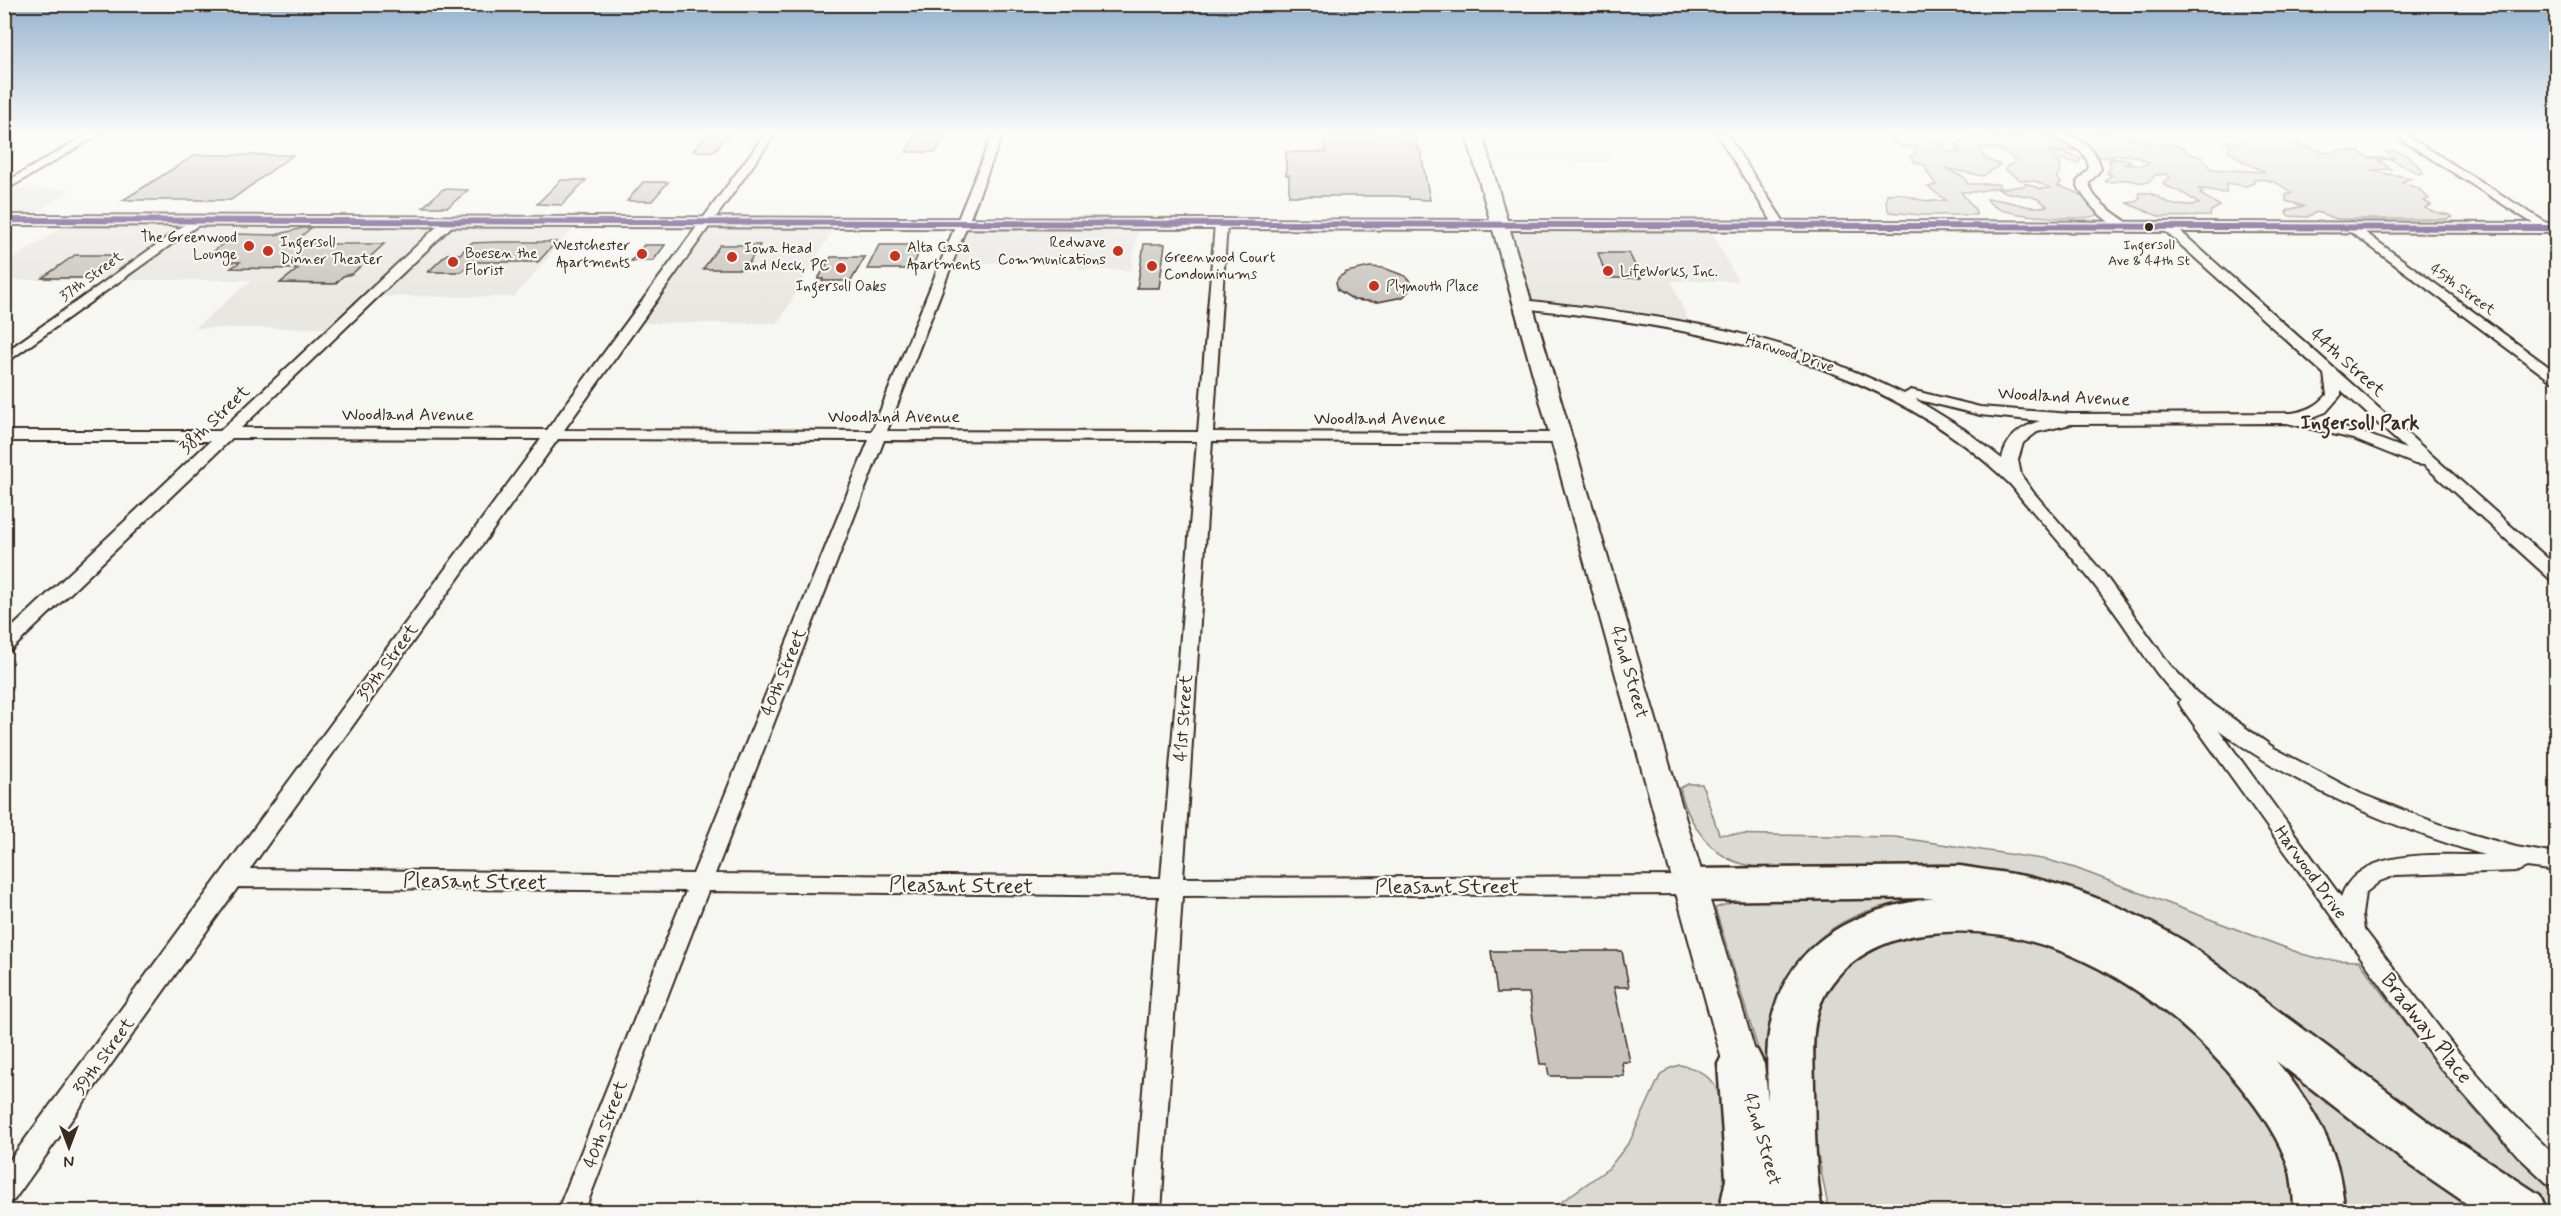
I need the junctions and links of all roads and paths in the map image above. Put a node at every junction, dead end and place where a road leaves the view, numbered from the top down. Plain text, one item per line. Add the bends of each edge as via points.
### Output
1 (731, 190) edge
2 (976, 190) edge
3 (1491, 190) edge
4 (1757, 190) edge
5 (2084, 190) edge
6 (2488, 190) edge
7 (4, 220) edge
8 (197, 220) junction
9 (450, 221) junction
10 (708, 222) junction
11 (963, 223) junction
12 (1221, 224) junction
13 (1501, 225) junction
14 (1780, 225) junction
15 (2124, 226) junction
16 (2167, 226) junction
17 (2351, 226) junction
18 (2554, 230) edge
19 (1522, 304) junction
20 (4, 360) edge
21 (2331, 374) junction
22 (1864, 378) junction
23 (2556, 378) edge
24 (2071, 419) junction
25 (2268, 419) junction
26 (226, 434) junction
27 (552, 434) junction
28 (878, 435) junction
29 (4, 436) edge
30 (1204, 437) junction
31 (1561, 438) junction
32 (2438, 468) junction
33 (2022, 489) junction
34 (2556, 575) edge
35 (4, 646) edge
36 (2176, 684) junction
37 (2546, 862) edge
38 (230, 879) junction
39 (699, 883) junction
40 (1691, 885) junction
41 (1171, 887) junction
42 (2354, 931) junction
43 (1741, 1064) junction
44 (2556, 1174) edge
45 (4, 1191) edge
46 (570, 1212) edge
47 (1147, 1212) edge
48 (1744, 1212) edge
49 (1784, 1212) edge
50 (1797, 1212) edge
51 (2320, 1212) edge
52 (2522, 1212) edge

1 - 10 street, 39th Street
2 - 11 street, 40th Street
3 - 13 main road, 42nd Street
4 - 14 street
5 - 15 street
6 - 18 street
7 - 8 main road
8 - 9 main road
8 - 20 street, 37th Street
9 - 10 main road
9 - 26 street, 38th Street
10 - 11 main road
10 - 27 street, 39th Street
11 - 12 main road
11 - 28 street, 40th Street
12 - 13 main road
12 - 30 street, 41st Street
13 - 14 main road
13 - 19 main road, 42nd Street
14 - 15 main road
15 - 16 main road
16 - 17 main road
16 - 21 street, 44th Street
17 - 18 main road
17 - 23 street, 45th Street
19 - 22 street, Harwood Drive via 1690,325 1778,347
19 - 31 main road, 42nd Street
21 - 25 street, Woodland Avenue via 2334,395 2325,407 2311,414
21 - 32 street, 44th Street
22 - 24 street, Woodland Avenue via 1922,398 1980,411
22 - 33 street, Harwood Drive via 1944,421 1993,458
24 - 25 street, Woodland Avenue
24 - 33 street, Harwood Drive via 2039,426 2015,443 2010,461
25 - 32 street, Woodland Avenue via 2353,434
26 - 27 street, Woodland Avenue
26 - 29 street, Woodland Avenue
26 - 35 street, 38th Street
27 - 28 street, Woodland Avenue
27 - 38 street, 39th Street
28 - 30 street, Woodland Avenue
28 - 39 street, 40th Street
30 - 31 street, Woodland Avenue
30 - 41 street, 41st Street
31 - 40 main road, 42nd Street
32 - 34 street, 44th Street
33 - 36 street, Harwood Drive via 2089,564
36 - 37 street, Harwood Drive via 2240,735 2328,786 2402,819
36 - 42 street, Harwood Drive
37 - 42 street, Harwood Drive via 2396,866 2378,871 2356,888 2351,897
38 - 39 street, Pleasant Street
38 - 45 street, 39th Street
39 - 41 street, Pleasant Street
39 - 46 street, 40th Street
40 - 41 street, Pleasant Street
40 - 43 main road, 42nd Street
40 - 52 highway via 1960,882 2030,894 2087,912 2172,956 2420,1144
41 - 47 street, 41st Street
42 - 44 street, Bradway Place via 2462,1075
43 - 48 highway via 1751,1179
43 - 49 main road, 42nd Street
50 - 51 highway via 1791,1139 1792,1033 1799,1001 1809,981 1851,939 1905,918 1948,914 2018,922 2099,947 2158,982 2231,1042 2263,1077 2291,1119 2311,1160

